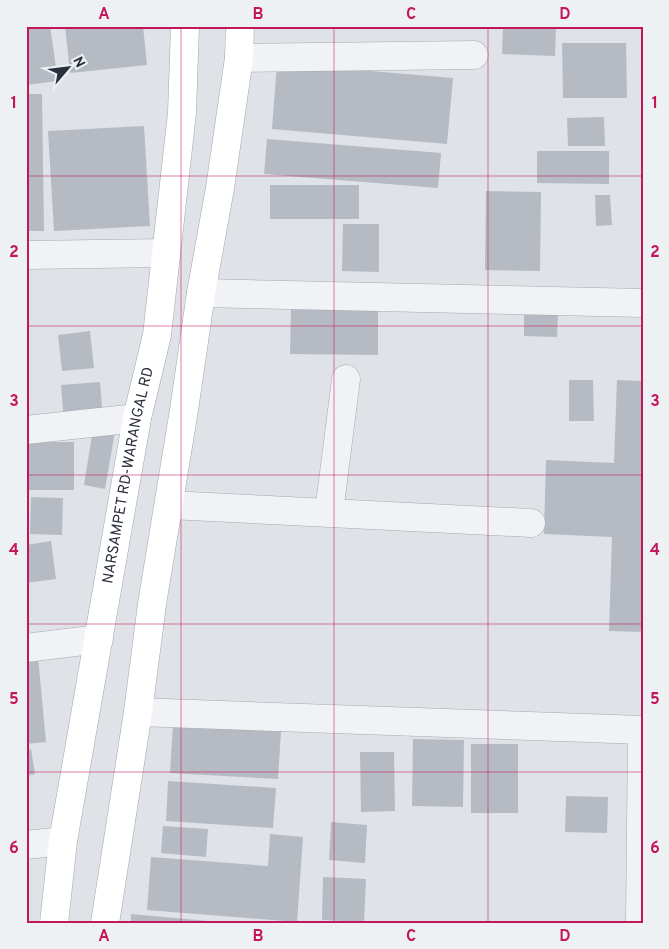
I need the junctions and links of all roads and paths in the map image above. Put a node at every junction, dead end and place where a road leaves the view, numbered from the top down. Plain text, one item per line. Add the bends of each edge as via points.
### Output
1 (185, 26) edge
2 (240, 26) edge
3 (474, 55) dead end
4 (239, 58) junction
5 (166, 254) junction
6 (26, 255) edge
7 (201, 293) junction
8 (643, 303) edge
9 (346, 379) dead end
10 (137, 418) junction
11 (26, 430) edge
12 (169, 505) junction
13 (329, 512) junction
14 (531, 523) dead end
15 (99, 639) junction
16 (26, 648) edge
17 (138, 712) junction
18 (643, 730) edge
19 (63, 841) junction
20 (26, 845) edge
21 (54, 923) edge
22 (105, 923) edge
23 (640, 923) edge

1 - 5 main road, NARSAMPET RD-WARANGAL RD via 182,113
2 - 4 main road
3 - 4 street
4 - 7 main road
5 - 6 street
5 - 10 main road, NARSAMPET RD-WARANGAL RD via 156,335
7 - 8 street
7 - 12 main road
9 - 13 street
10 - 11 street
10 - 15 main road, NARSAMPET RD-WARANGAL RD
12 - 13 street
12 - 17 main road
13 - 14 street
15 - 16 street
15 - 19 main road, NARSAMPET RD-WARANGAL RD
17 - 18 street
17 - 22 main road
18 - 23 street
19 - 20 street
19 - 21 main road, NARSAMPET RD-WARANGAL RD

